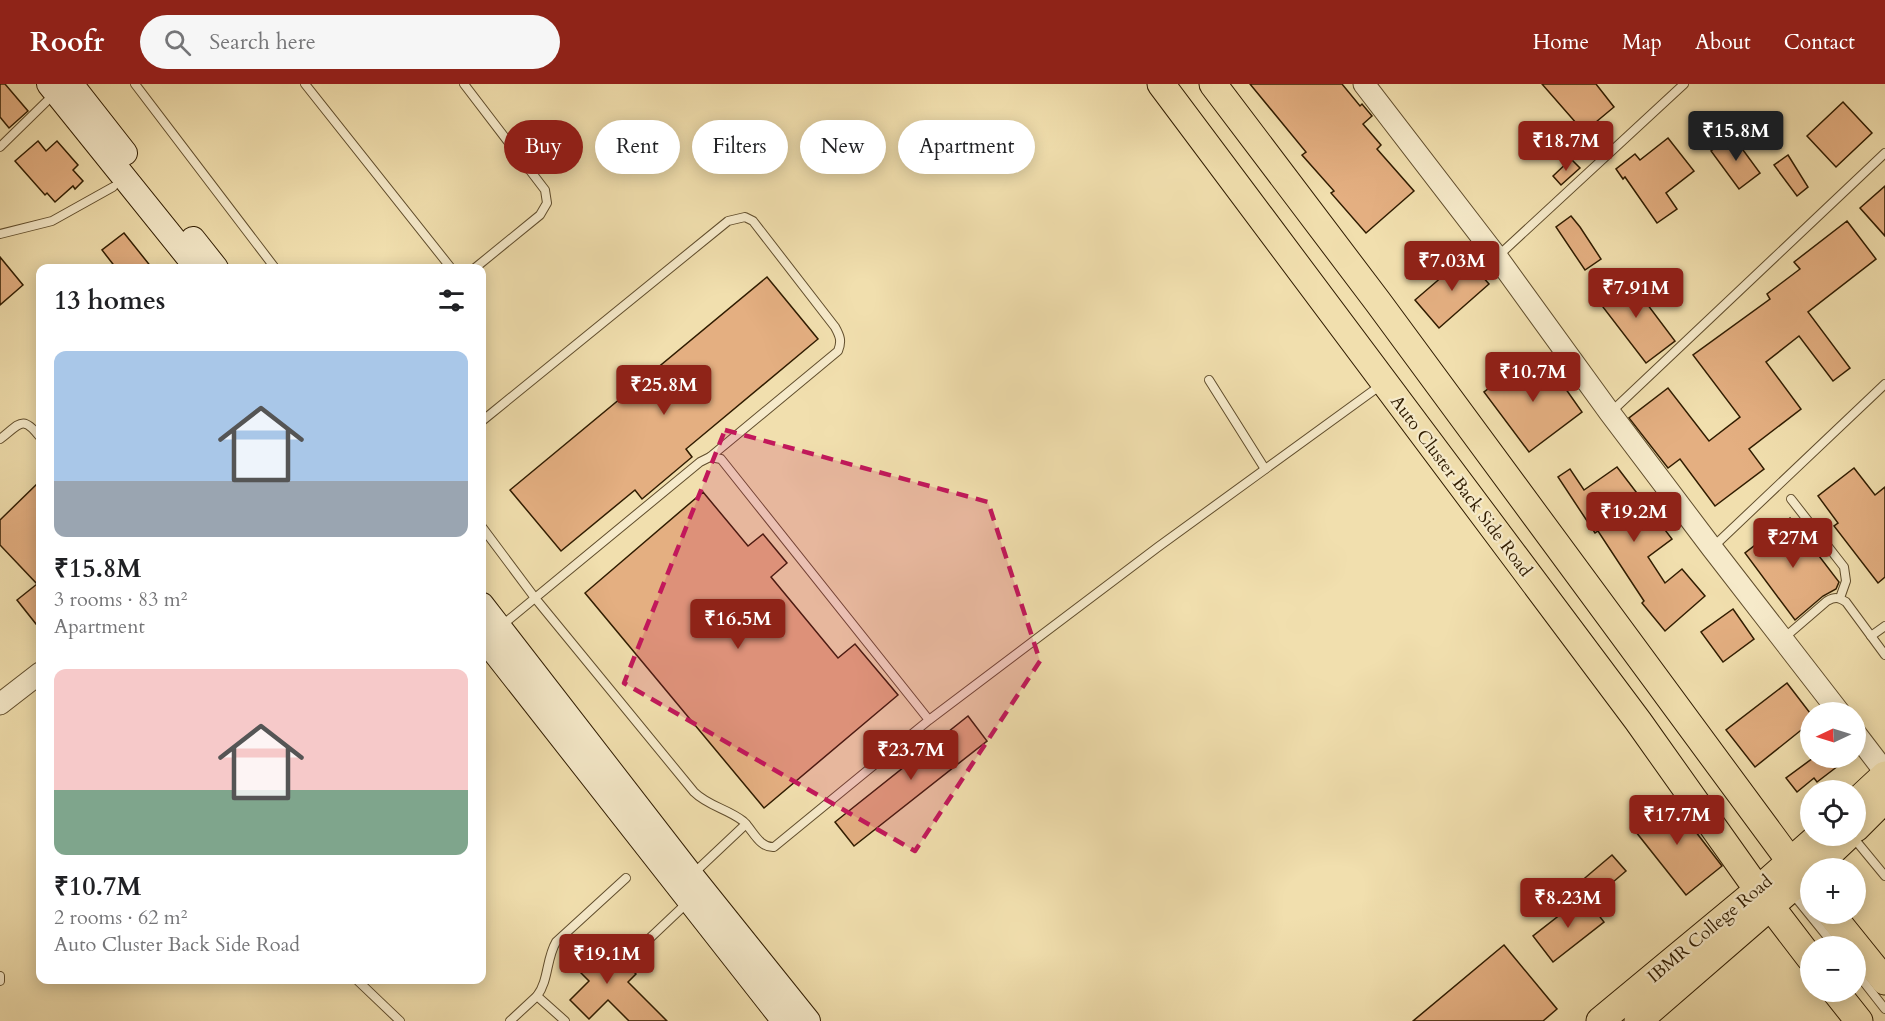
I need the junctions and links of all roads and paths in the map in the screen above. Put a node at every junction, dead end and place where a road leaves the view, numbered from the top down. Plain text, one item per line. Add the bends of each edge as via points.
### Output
1 (71, 84) edge
2 (135, 84) edge
3 (305, 84) edge
4 (464, 84) edge
5 (1161, 84) edge
6 (1213, 84) edge
7 (1364, 84) edge
8 (1684, 84) edge
9 (42, 90) edge
10 (0, 147) edge
11 (1885, 153) edge
12 (113, 187) junction
13 (0, 234) edge
14 (1497, 257) junction
15 (176, 264) edge
16 (194, 264) edge
17 (213, 264) edge
18 (272, 264) edge
19 (448, 264) edge
20 (480, 264) edge
21 (1209, 380) dead end
22 (1384, 383) junction
23 (1885, 384) edge
24 (1610, 413) junction
25 (486, 418) edge
26 (36, 431) edge
27 (0, 439) edge
28 (710, 457) junction
29 (1265, 469) junction
30 (1791, 499) dead end
31 (486, 532) edge
32 (1712, 548) junction
33 (535, 598) junction
34 (1840, 598) junction
35 (1885, 626) edge
36 (490, 632) edge
37 (1871, 636) junction
38 (1782, 640) junction
39 (1885, 655) edge
40 (36, 676) edge
41 (1831, 702) edge
42 (0, 704) edge
43 (929, 720) junction
44 (1866, 747) edge
45 (1885, 773) edge
46 (1866, 792) edge
47 (1885, 799) edge
48 (1866, 818) edge
49 (746, 824) junction
50 (1813, 846) edge
51 (1837, 846) edge
52 (1859, 846) edge
53 (691, 875) junction
54 (1885, 876) edge
55 (626, 878) dead end
56 (1792, 881) edge
57 (701, 906) junction
58 (1839, 924) edge
59 (1805, 936) edge
60 (1828, 936) edge
61 (632, 955) dead end
62 (0, 976) edge
63 (0, 981) edge
64 (1885, 981) edge
65 (361, 984) edge
66 (1866, 985) edge
67 (537, 996) junction
68 (1844, 1002) edge
69 (1885, 1009) edge
70 (400, 1021) edge
71 (510, 1021) edge
72 (566, 1021) edge
73 (784, 1021) edge
74 (808, 1021) edge
75 (1600, 1021) edge
76 (1638, 1021) edge
77 (1859, 1021) edge

1 - 17 main road
2 - 18 lane
3 - 19 lane
4 - 20 lane via 545,190 547,203 540,215
5 - 22 main road, Auto Cluster Back Side Road
6 - 56 main road via 1385,311
7 - 14 street
8 - 14 lane
9 - 10 lane
9 - 12 main road
9 - 16 main road
11 - 24 lane
12 - 13 lane via 52,221
12 - 15 main road
14 - 24 street
21 - 29 lane
22 - 29 lane
22 - 56 main road, Auto Cluster Back Side Road via 1638,721
23 - 32 lane
24 - 32 street
25 - 28 lane via 728,221 745,217 753,221 835,327 841,343 838,351
26 - 27 lane via 31,424 20,424
28 - 33 lane
28 - 43 lane via 721,459
29 - 43 lane
30 - 34 lane via 1844,567 1846,580
31 - 33 lane
32 - 38 street
33 - 36 lane
33 - 49 lane via 694,792
34 - 37 lane
34 - 38 lane via 1827,601
35 - 37 lane
36 - 53 main road
36 - 57 main road
37 - 39 lane
38 - 41 street
40 - 42 street
43 - 49 lane via 774,847 764,845
44 - 45 street
45 - 46 main road
47 - 48 main road
49 - 53 lane
50 - 56 main road, IBMR College Road
51 - 56 main road, IBMR College Road
52 - 54 lane
53 - 57 main road
55 - 67 lane via 556,942 544,986
56 - 59 main road
56 - 60 lane
56 - 75 main road, IBMR College Road
56 - 76 main road, IBMR College Road
57 - 61 lane
57 - 73 main road
57 - 74 main road
58 - 64 main road
62 - 63 lane
65 - 70 lane
66 - 69 lane
67 - 71 lane
67 - 72 lane
68 - 77 main road

